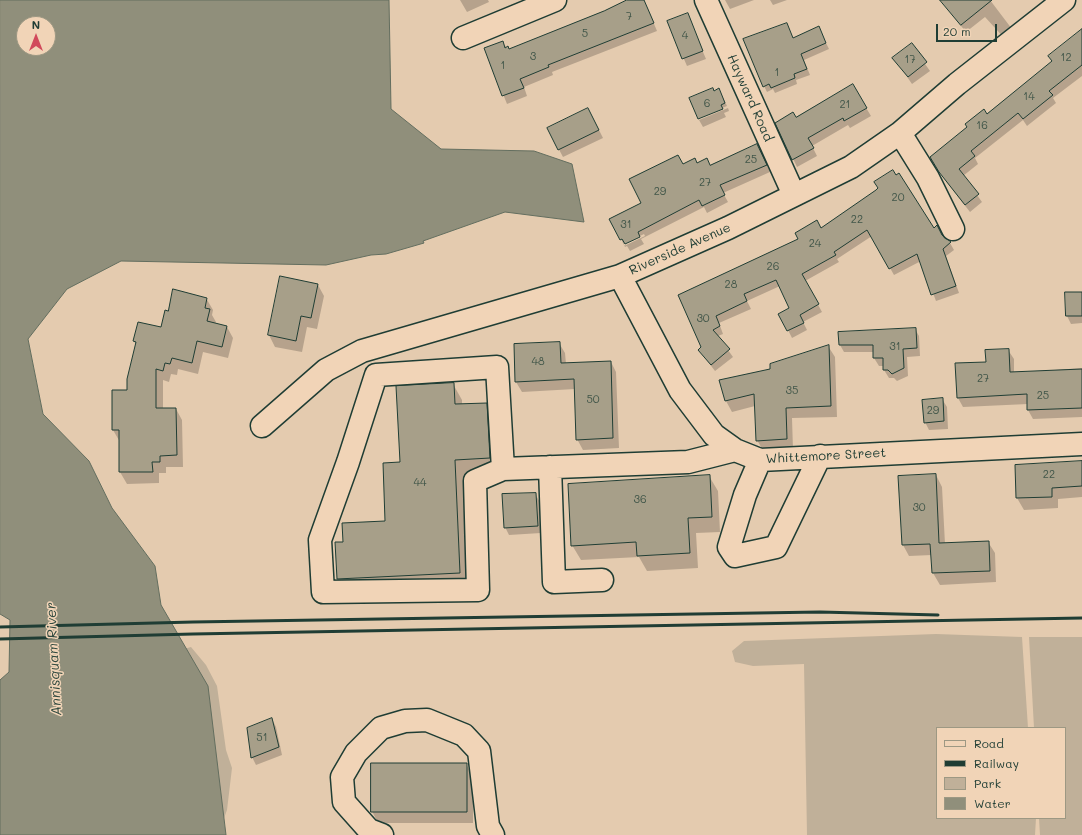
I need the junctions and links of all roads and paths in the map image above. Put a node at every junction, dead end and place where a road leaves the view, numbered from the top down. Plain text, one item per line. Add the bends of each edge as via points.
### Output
1 (555, 0) edge
2 (706, 0) edge
3 (1064, 0) edge
4 (463, 38) dead end
5 (900, 133) junction
6 (794, 195) junction
7 (953, 229) dead end
8 (620, 276) junction
9 (262, 426) dead end
10 (1082, 444) edge
11 (735, 450) junction
12 (820, 456) junction
13 (760, 460) junction
14 (550, 467) junction
15 (503, 469) junction
16 (602, 580) dead end
17 (485, 832) edge
18 (382, 835) edge

1 - 4 street
2 - 6 street, Hayward Road
3 - 5 street, Riverside Avenue
5 - 6 street, Riverside Avenue via 851,167
5 - 7 street via 928,178
6 - 8 street, Riverside Avenue via 728,228
8 - 9 street, Riverside Avenue via 362,350 326,370
8 - 11 street, Whittemore Street via 680,390 714,435
10 - 12 street, Whittemore Street
11 - 13 street, Whittemore Street
11 - 14 street via 688,462
12 - 13 street, Whittemore Street
12 - 13 street via 776,547 735,556 729,547 745,495
14 - 15 street
14 - 16 street via 554,582
15 - 15 street via 497,368 376,375 320,540 323,592 478,590 475,481
17 - 18 street via 479,751 464,735 427,720 405,721 381,728 356,753 342,777 344,802 369,830

